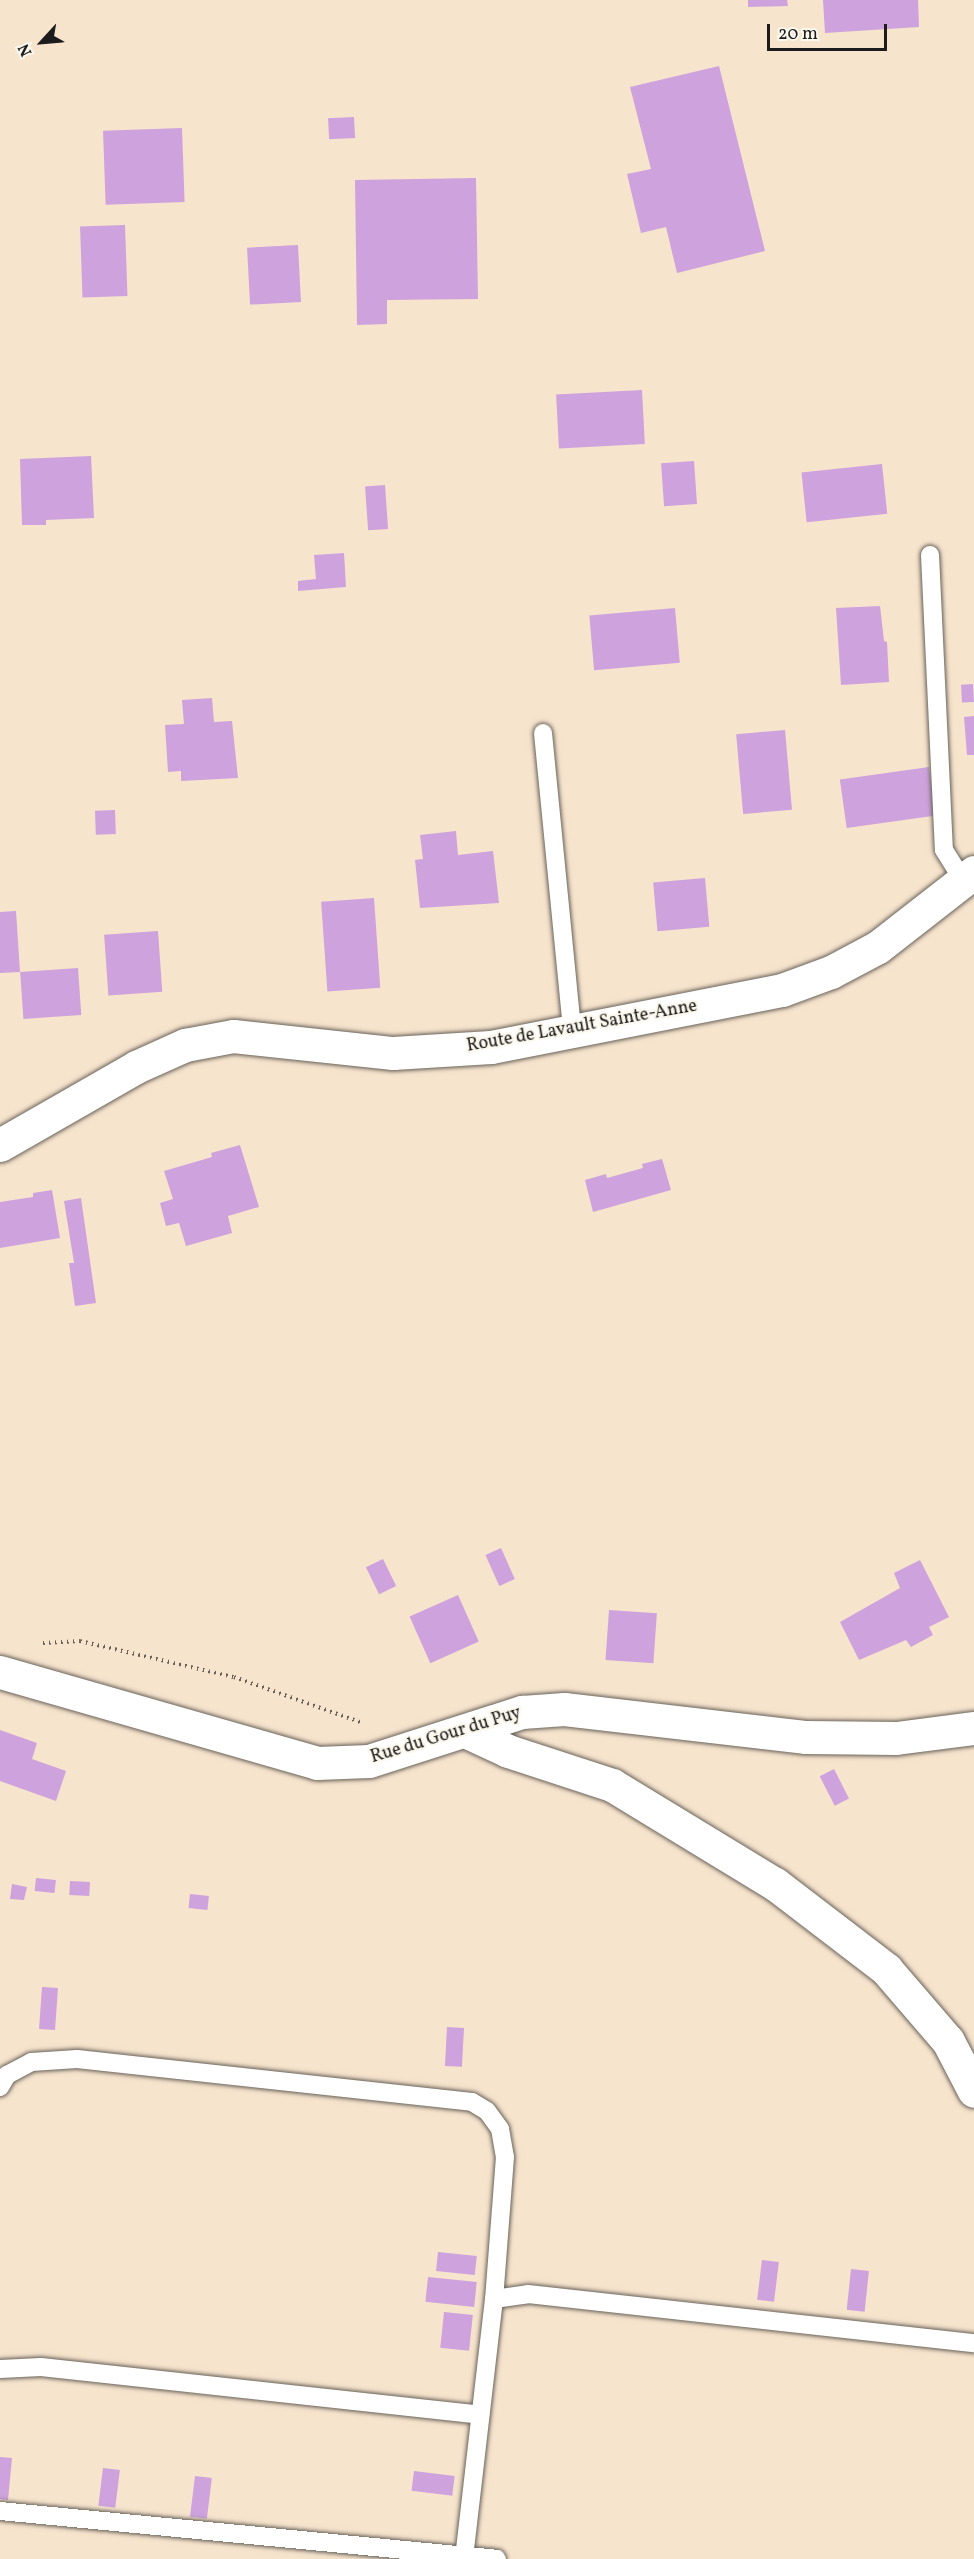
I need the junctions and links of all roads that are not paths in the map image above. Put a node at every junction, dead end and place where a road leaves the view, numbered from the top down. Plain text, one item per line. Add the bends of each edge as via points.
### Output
1 (930, 555) dead end
2 (543, 733) dead end
3 (969, 877) edge
4 (572, 1030) junction
5 (0, 1145) edge
6 (0, 1672) edge
7 (974, 1728) edge
8 (465, 1731) junction
9 (0, 2087) edge
10 (974, 2091) edge
11 (494, 2299) junction
12 (974, 2343) edge
13 (0, 2369) edge
14 (480, 2415) junction
15 (0, 2511) edge
16 (464, 2557) edge
17 (497, 2559) edge

1 - 3 lane via 944,850
2 - 4 lane
3 - 4 street, Route de Lavault Sainte-Anne via 878,947 831,972 782,990
4 - 5 street, Route de Lavault Sainte-Anne via 491,1047 435,1052 393,1053 233,1036 185,1045 136,1067
6 - 8 street, Rue du Gour du Puy via 317,1763 369,1761
7 - 8 street, Rue du Gour du Puy via 896,1738 806,1737 564,1709 522,1712
8 - 10 street via 508,1750 612,1785 775,1884 886,1969 948,2041
9 - 11 lane via 7,2075 31,2062 77,2059 472,2102 487,2111 500,2129 505,2157
11 - 12 lane via 528,2294
11 - 14 lane
13 - 14 lane via 41,2367
14 - 16 lane
15 - 16 lane
16 - 17 lane

